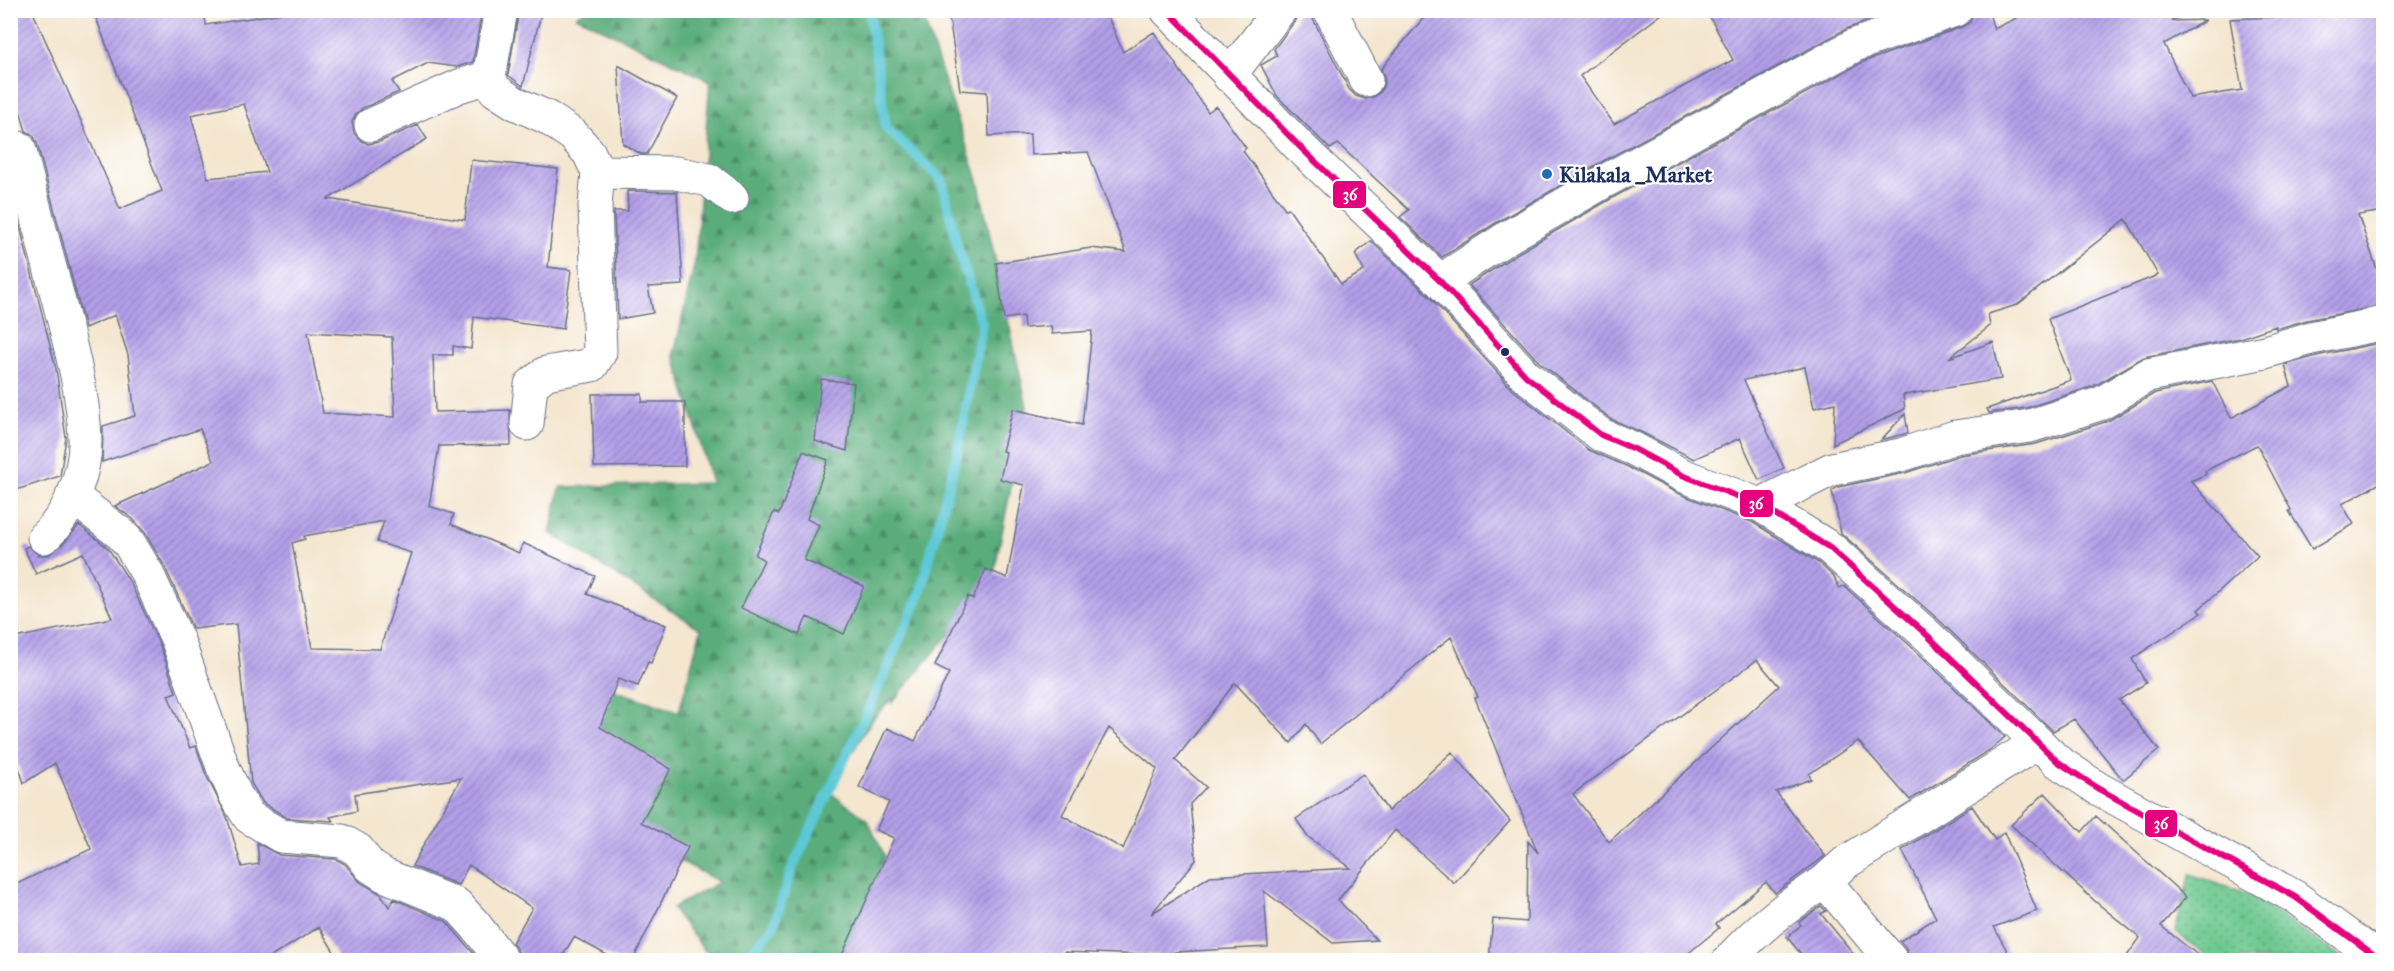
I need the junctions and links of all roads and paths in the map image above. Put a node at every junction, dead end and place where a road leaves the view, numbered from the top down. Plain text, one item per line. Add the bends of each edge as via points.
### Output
1 (501, 10) edge
2 (1167, 10) edge
3 (1280, 10) edge
4 (1330, 10) edge
5 (1955, 10) edge
6 (1229, 76) junction
7 (489, 77) junction
8 (1366, 80) dead end
9 (371, 124) dead end
10 (19, 148) dead end
11 (598, 172) junction
12 (732, 198) dead end
13 (1440, 281) junction
14 (2384, 323) edge
15 (527, 423) dead end
16 (72, 496) junction
17 (1760, 505) junction
18 (44, 537) dead end
19 (2037, 743) junction
20 (1825, 881) junction
21 (501, 960) edge
22 (1730, 960) edge
23 (1891, 960) edge
24 (2381, 960) edge

1 - 7 street
2 - 6 street
3 - 6 street
4 - 8 street
5 - 13 street via 1855,45 1576,198
6 - 13 street
7 - 9 street
7 - 11 street via 495,90 573,135 589,153
10 - 16 street via 76,371 85,439 84,457
11 - 12 street via 676,173 709,180
11 - 15 street via 595,206 600,352 592,365 546,373 531,385
13 - 17 street via 1526,376 1601,435 1682,475
14 - 17 street via 2148,375 2102,403 2030,426 1955,437 1901,455 1832,469
16 - 18 street via 60,519
16 - 21 street via 121,534 147,573 178,641 223,767 249,817 281,837 342,841 358,850 370,866 384,875 457,905
17 - 19 street via 1830,548 1928,636
19 - 20 street via 1845,863
19 - 24 street via 2097,788 2295,897
20 - 22 street via 1792,902
20 - 23 street

